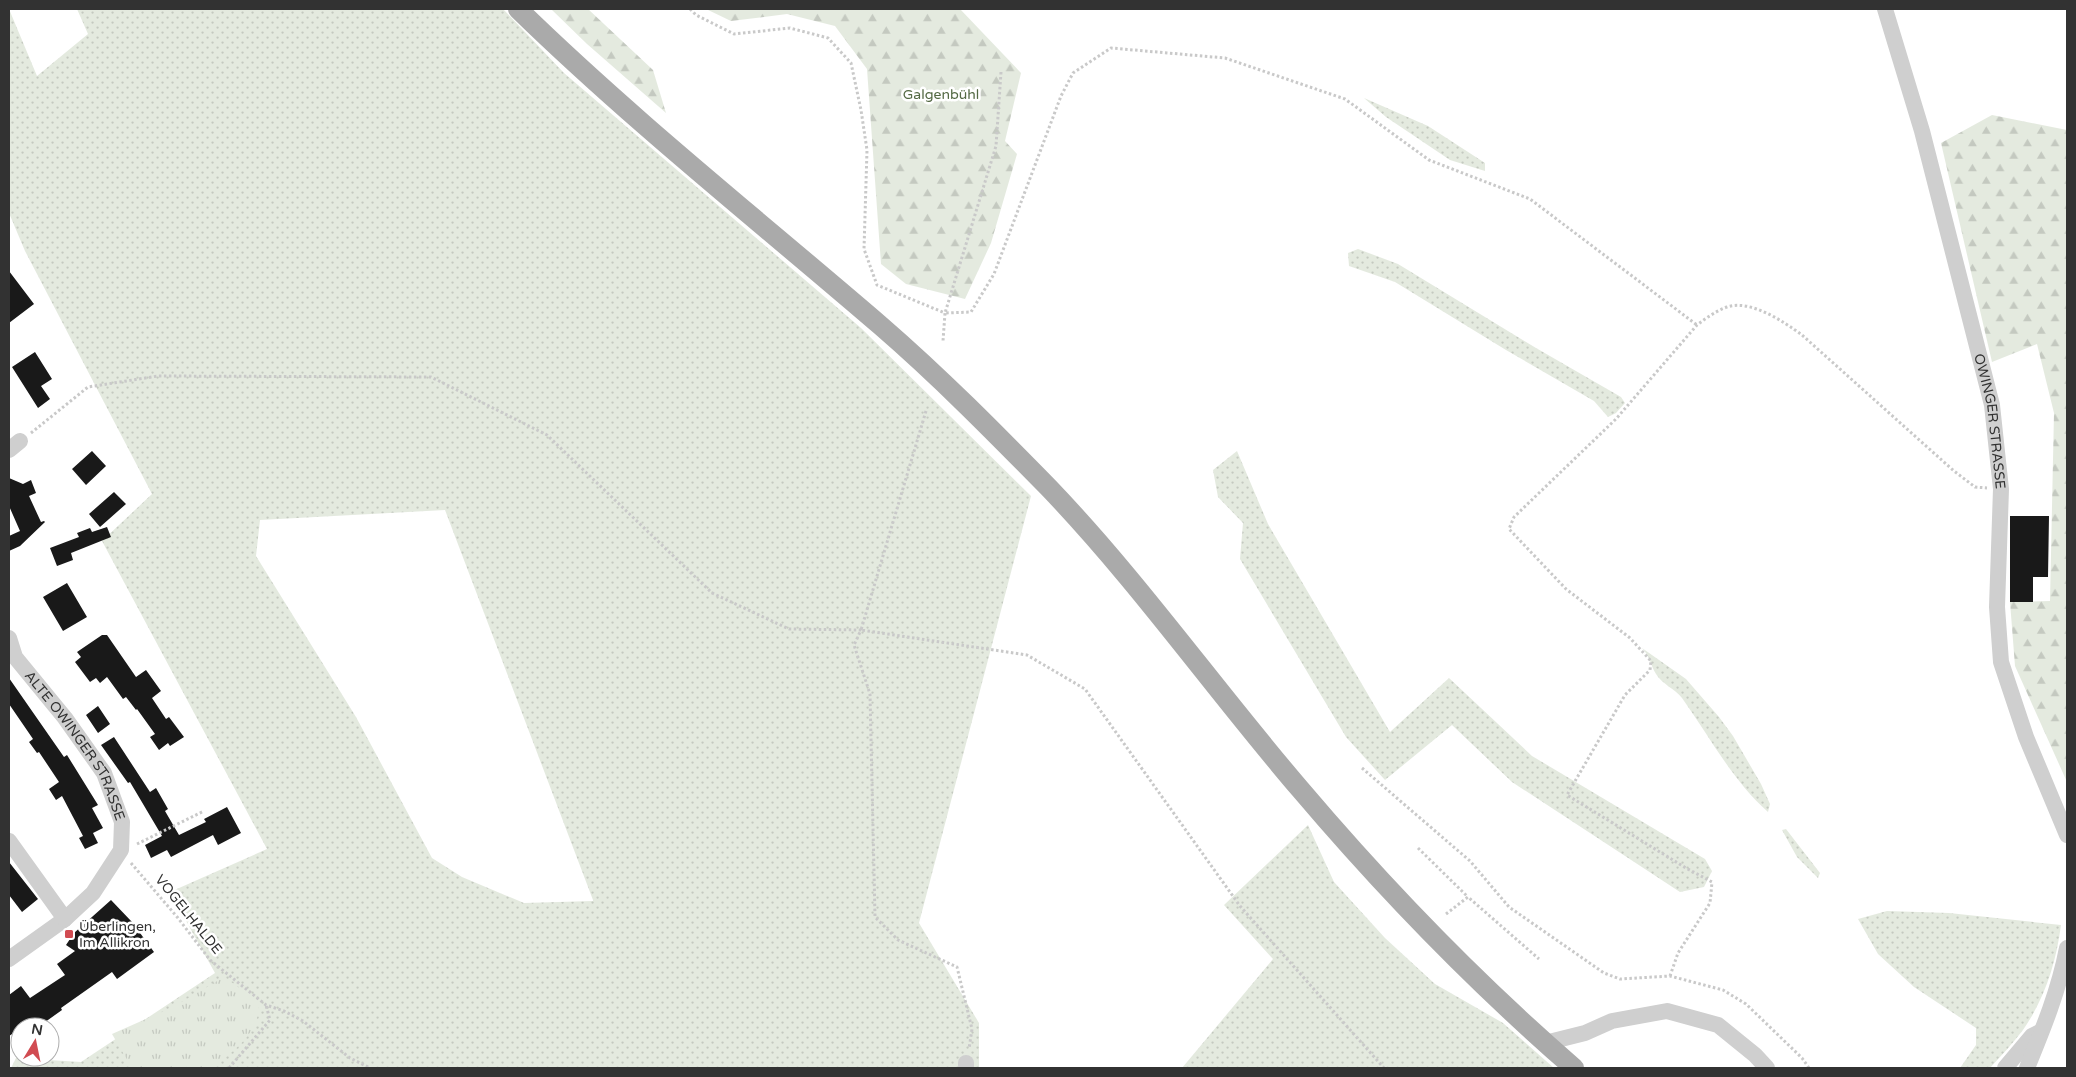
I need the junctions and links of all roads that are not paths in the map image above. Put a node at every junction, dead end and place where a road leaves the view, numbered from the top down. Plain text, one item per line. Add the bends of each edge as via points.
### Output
1 (518, 9) edge
2 (1886, 9) edge
3 (9, 638) edge
4 (2067, 835) edge
5 (9, 841) edge
6 (65, 919) junction
7 (2067, 948) edge
8 (9, 959) edge
9 (2042, 1031) junction
10 (1545, 1043) junction
11 (1574, 1068) edge
12 (1767, 1068) edge
13 (2005, 1068) edge
14 (2027, 1068) edge

1 - 10 main road via 624,109 884,329 1007,446 1095,540 1301,790 1413,914
2 - 4 street, OWINGER STRASSE via 1922,131 1992,405 2001,489 1997,607 2001,662 2026,737
3 - 6 street, ALTE OWINGER STRASSE via 15,657 104,773 122,822 121,850 93,893
5 - 6 street
6 - 8 street
7 - 9 street via 2062,974
9 - 13 street via 2032,1036
9 - 14 street
10 - 11 main road
10 - 12 street via 1585,1033 1612,1021 1666,1011 1718,1025

